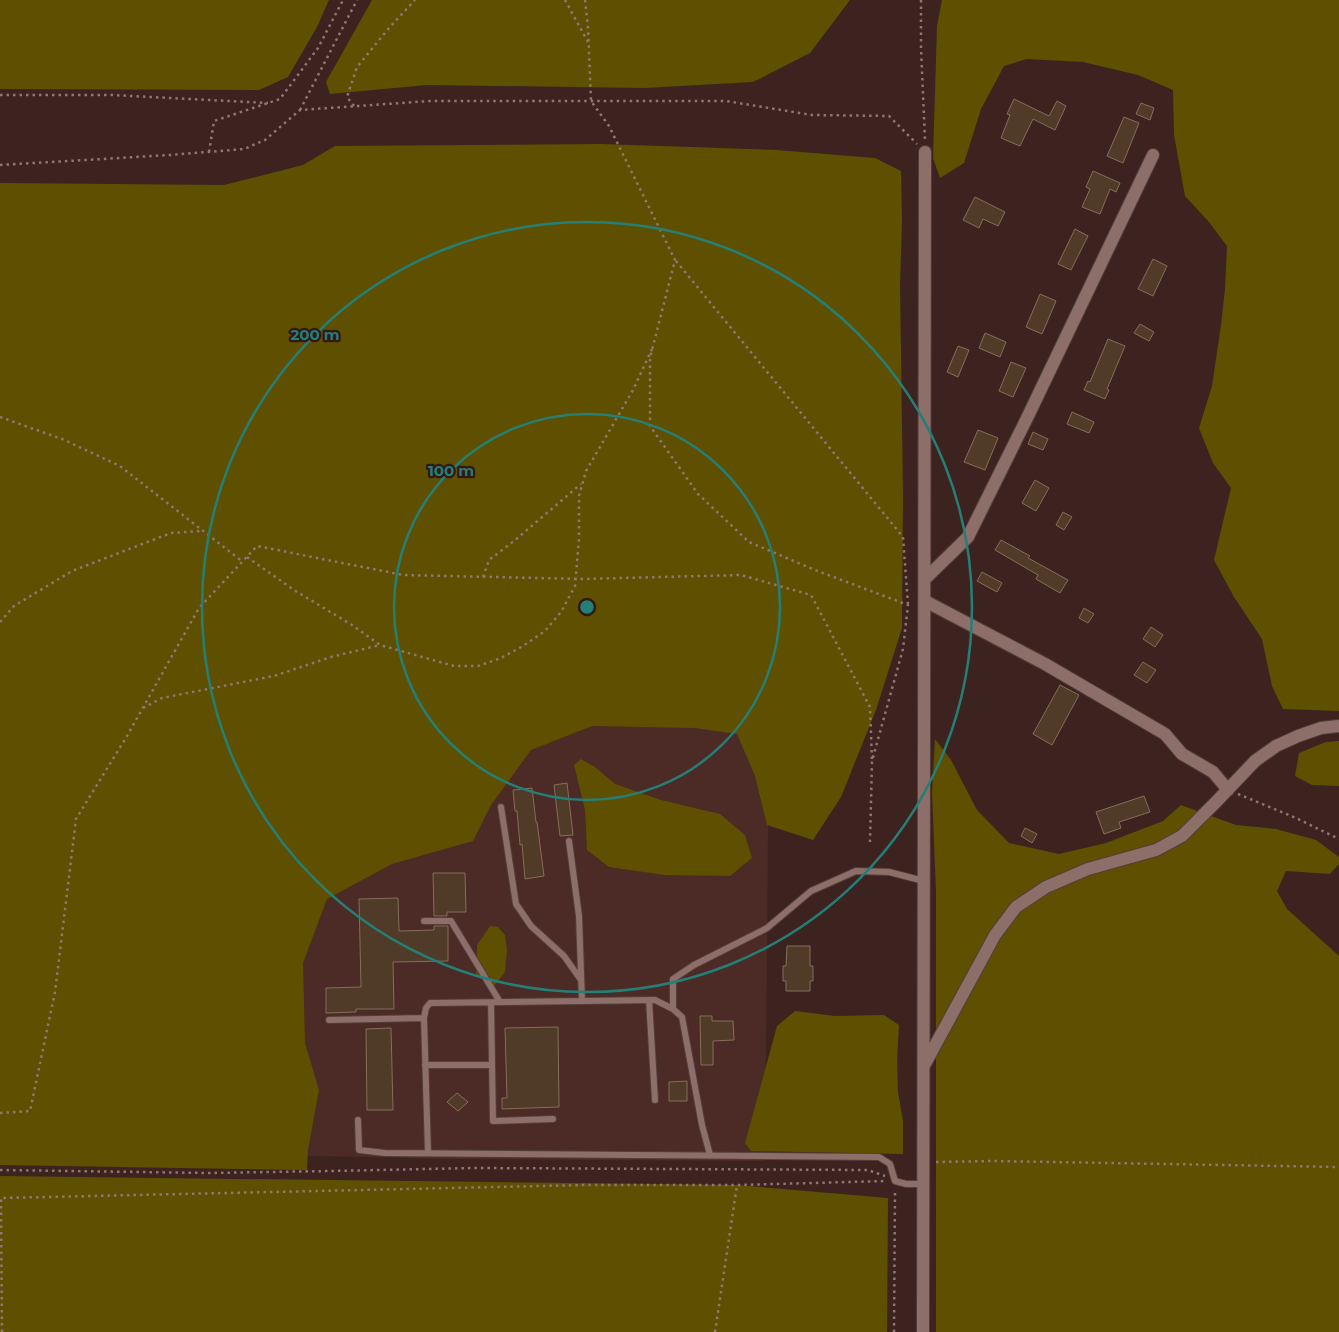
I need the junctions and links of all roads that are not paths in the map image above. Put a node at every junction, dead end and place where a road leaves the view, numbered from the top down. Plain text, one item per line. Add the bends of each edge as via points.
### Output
1 (925, 152) road end
2 (1153, 155) dead end
3 (925, 579) junction
4 (924, 601) junction
5 (1339, 726) edge
6 (1228, 790) junction
7 (501, 807) dead end
8 (569, 841) dead end
9 (924, 882) junction
10 (424, 921) dead end
11 (581, 980) junction
12 (649, 1000) junction
13 (582, 1001) junction
14 (490, 1002) junction
15 (500, 1002) junction
16 (673, 1009) junction
17 (424, 1018) junction
18 (329, 1020) dead end
19 (426, 1065) junction
20 (492, 1065) junction
21 (924, 1067) junction
22 (655, 1100) dead end
23 (554, 1119) dead end
24 (358, 1120) dead end
25 (428, 1153) junction
26 (710, 1156) junction
27 (924, 1184) junction
28 (924, 1332) edge

1 - 3 street
2 - 3 street via 968,537
3 - 4 street
4 - 6 street via 1045,664 1164,734 1182,754 1213,772
4 - 9 street
5 - 6 street via 1313,731 1276,746 1255,761
6 - 21 street via 1182,836 1156,850 1046,887 1016,907 995,935
7 - 11 lane via 516,904 532,926 564,956
8 - 11 lane via 578,916
9 - 16 lane via 889,872 856,871 811,892 767,928 673,979
9 - 21 street
10 - 15 lane via 451,921
11 - 13 lane
12 - 13 lane
12 - 16 lane
12 - 22 lane
13 - 15 lane
14 - 15 lane
14 - 17 lane via 430,1003
14 - 20 lane
16 - 26 lane via 682,1018
17 - 18 lane
17 - 19 lane
19 - 20 lane
19 - 25 lane
20 - 23 lane via 493,1120
21 - 27 street
24 - 25 lane via 359,1150
25 - 26 lane
26 - 27 lane via 879,1157 890,1164 896,1180 906,1184
27 - 28 street

